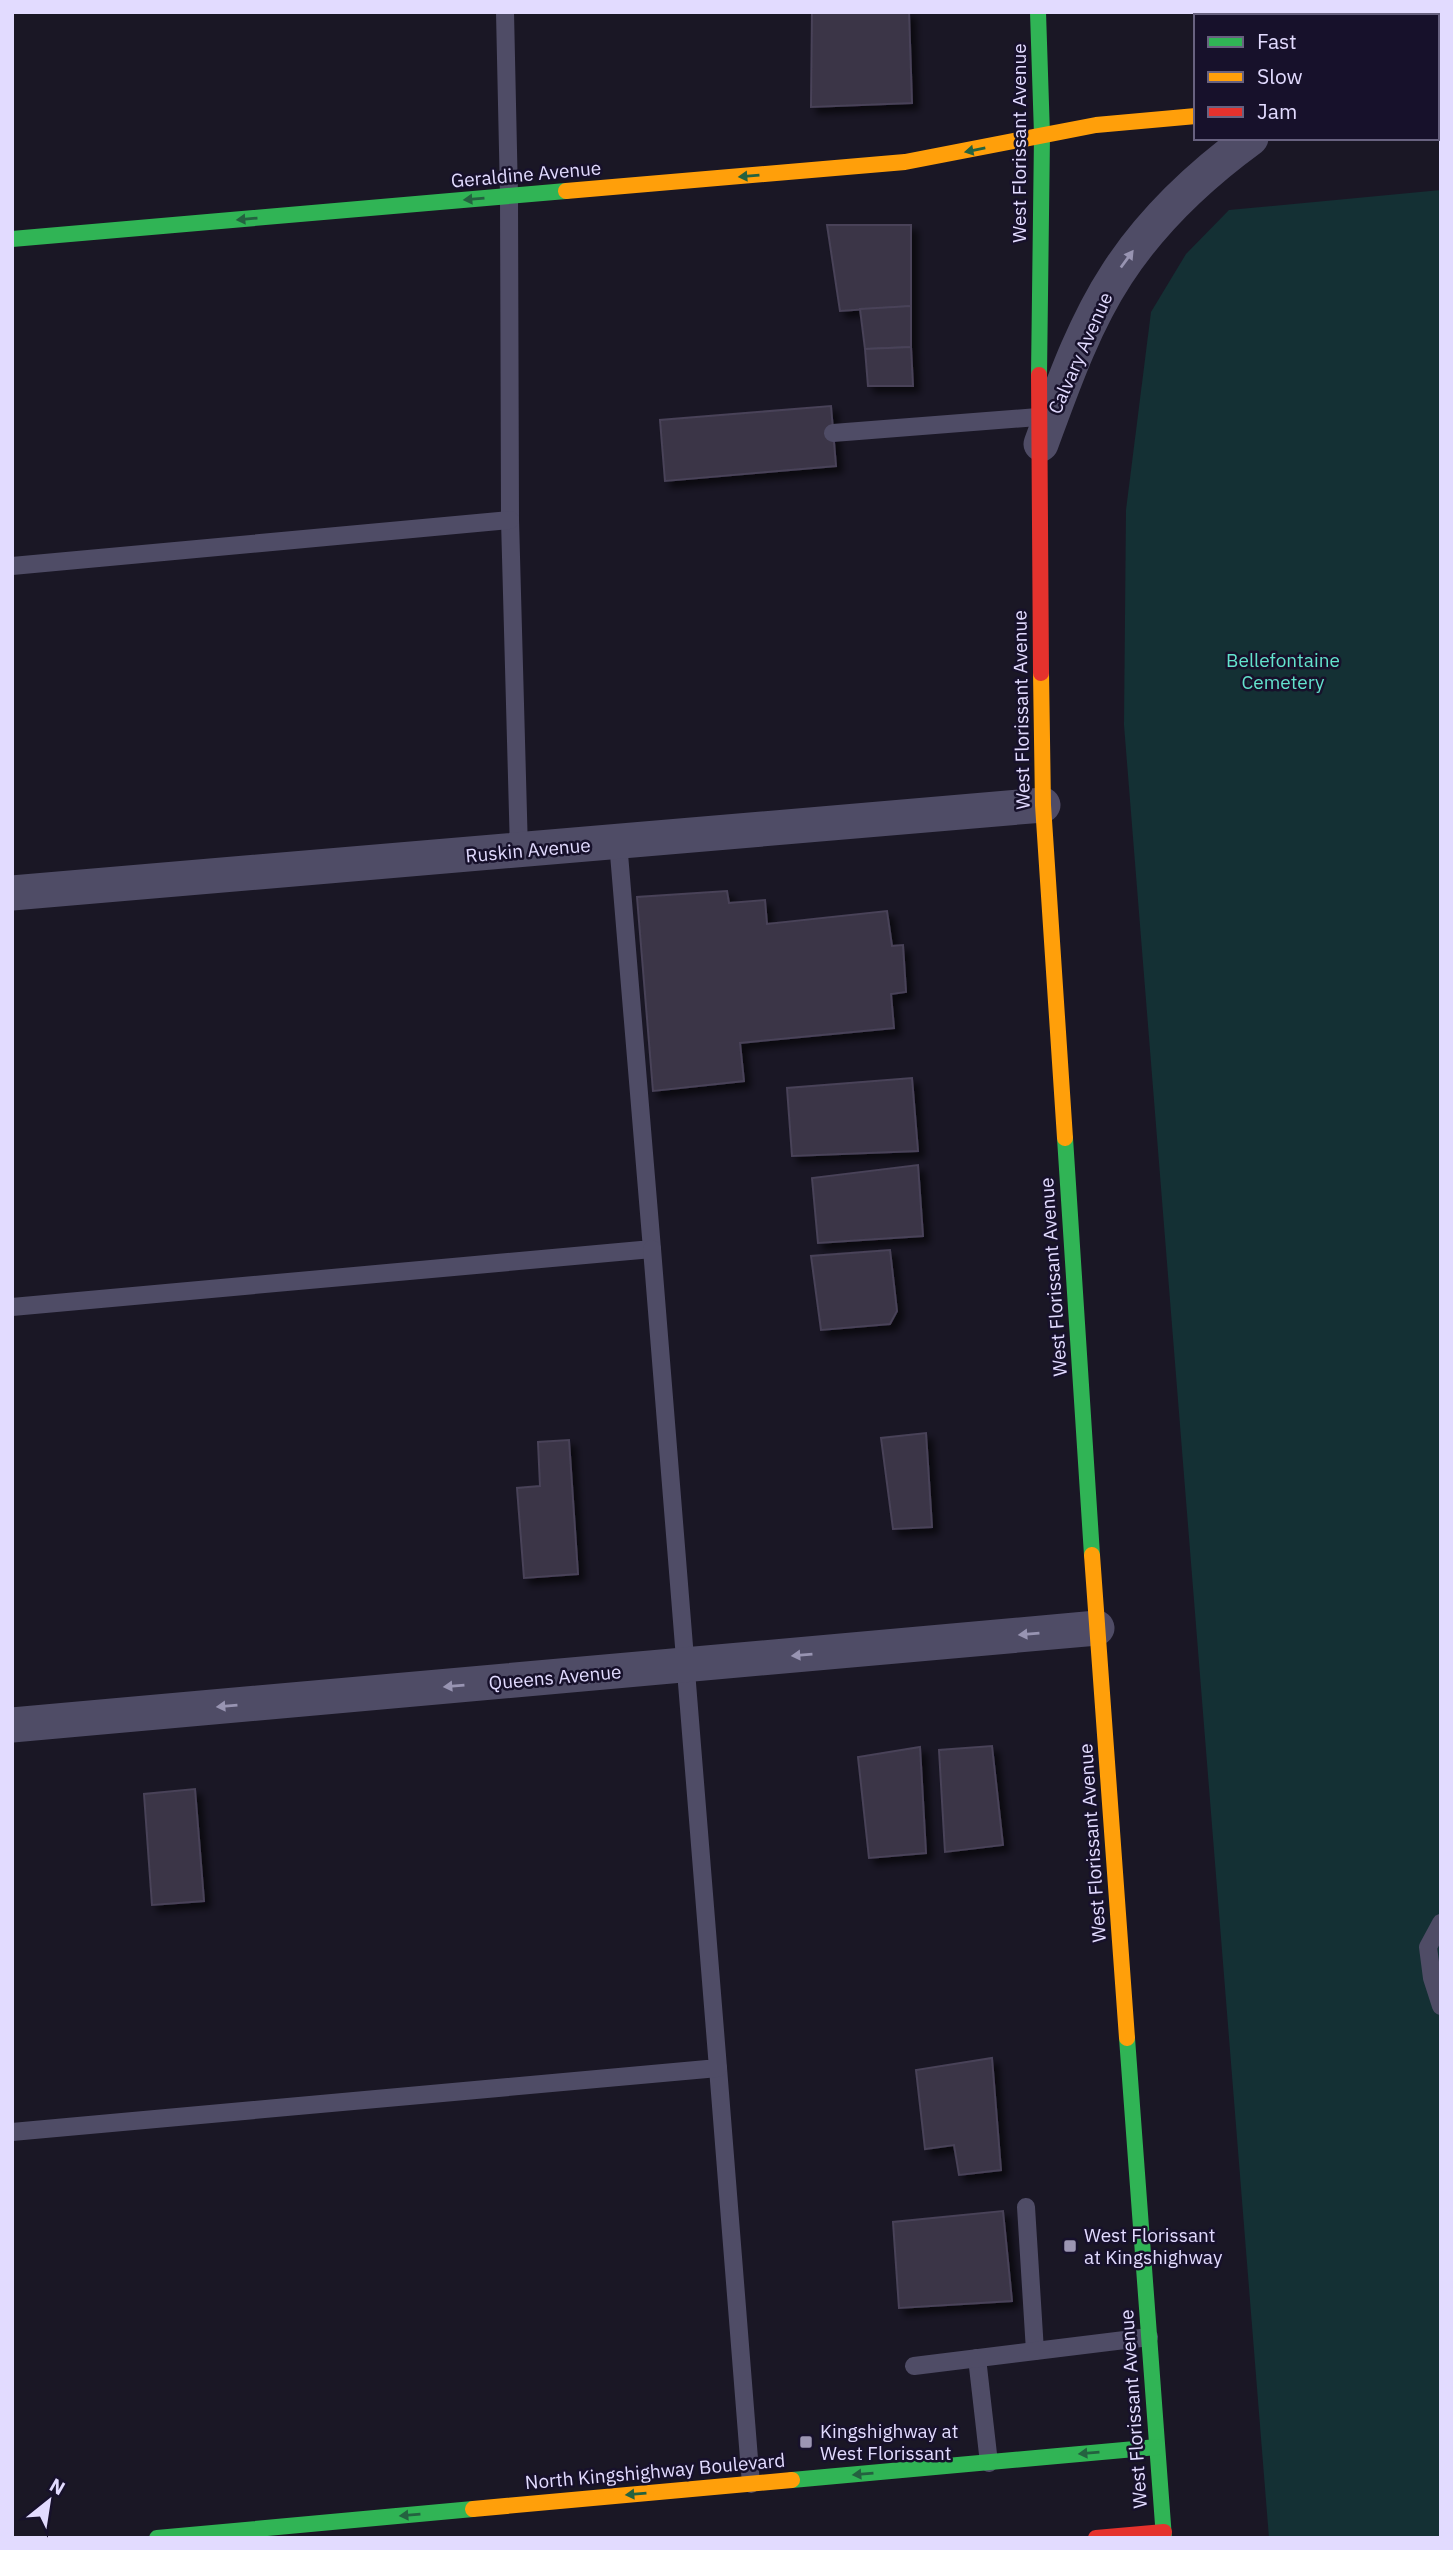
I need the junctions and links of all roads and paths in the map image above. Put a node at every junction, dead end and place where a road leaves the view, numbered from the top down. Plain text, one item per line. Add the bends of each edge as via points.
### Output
1 (505, 12) edge
2 (1038, 12) edge
3 (1194, 116) edge
4 (1042, 135) junction
5 (1248, 140) edge
6 (509, 196) junction
7 (12, 239) edge
8 (1038, 418) junction
9 (833, 433) dead end
10 (1038, 454) junction
11 (510, 520) junction
12 (12, 566) edge
13 (1043, 805) junction
14 (618, 842) junction
15 (519, 851) junction
16 (12, 893) edge
17 (652, 1249) junction
18 (12, 1307) edge
19 (1097, 1628) junction
20 (687, 1666) junction
21 (12, 1725) edge
22 (1441, 1923) edge
23 (1441, 2006) edge
24 (718, 2068) junction
25 (12, 2132) edge
26 (1026, 2207) dead end
27 (1149, 2337) junction
28 (1035, 2351) junction
29 (977, 2358) junction
30 (914, 2366) dead end
31 (1157, 2447) junction
32 (989, 2463) junction
33 (751, 2484) junction
34 (1164, 2535) edge
35 (157, 2538) edge
36 (1096, 2538) edge

1 - 6 lane
2 - 4 main road, West Florissant Avenue
3 - 4 main road
4 -> 6 main road, Geraldine Avenue via 905,162
4 - 8 main road, West Florissant Avenue
10 -> 5 street, Calvary Avenue via 1063,385 1116,275 1175,203
6 -> 7 main road, Geraldine Avenue
6 - 11 lane
8 - 9 lane
8 - 10 main road, West Florissant Avenue
10 - 13 main road, West Florissant Avenue
11 - 12 lane
11 - 15 lane
13 - 14 street, Ruskin Avenue
13 - 19 main road, West Florissant Avenue
14 - 15 street, Ruskin Avenue
14 - 17 lane
15 - 16 street, Ruskin Avenue
17 - 18 lane
17 - 20 lane
19 -> 20 street, Queens Avenue
19 - 27 main road, West Florissant Avenue
20 -> 21 street, Queens Avenue
20 - 24 lane
22 - 23 lane via 1428,1947
24 - 25 lane
24 - 33 lane
26 - 28 lane
27 - 28 lane
27 - 31 main road, West Florissant Avenue
28 - 29 lane
29 - 30 lane
29 - 32 lane
31 -> 32 main road, North Kingshighway Boulevard
31 - 34 main road, West Florissant Avenue
32 -> 33 main road, North Kingshighway Boulevard
33 -> 35 main road, North Kingshighway Boulevard
34 - 36 main road

